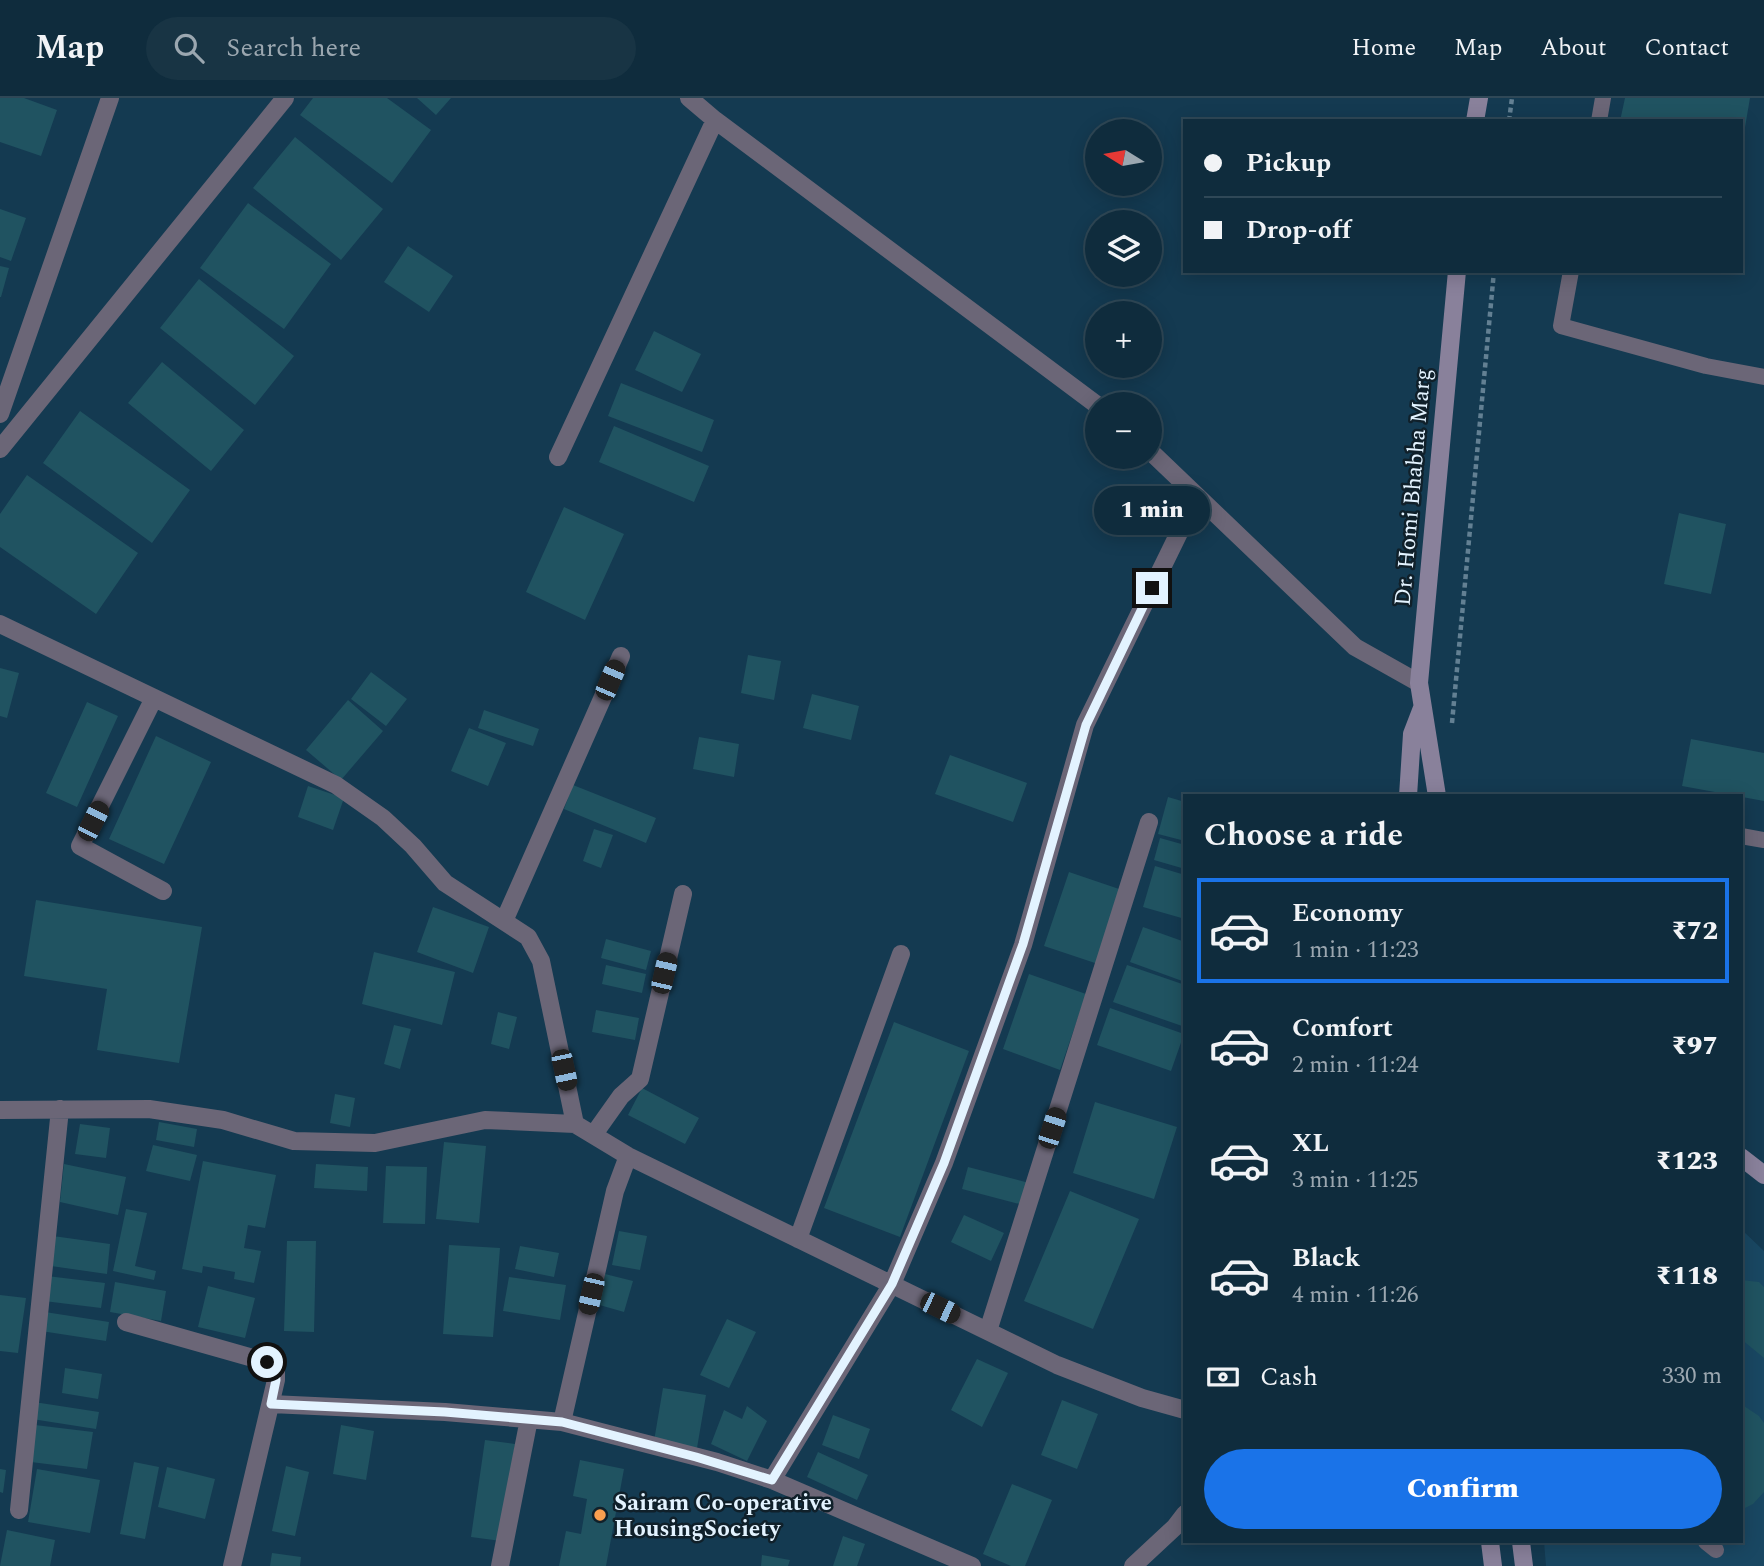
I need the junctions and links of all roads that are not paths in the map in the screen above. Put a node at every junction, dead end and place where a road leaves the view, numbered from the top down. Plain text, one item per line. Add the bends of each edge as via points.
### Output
1 (110, 98) edge
2 (285, 98) edge
3 (689, 98) edge
4 (1479, 98) edge
5 (1603, 98) edge
6 (1475, 119) edge
7 (1599, 119) edge
8 (715, 120) junction
9 (1457, 273) edge
10 (1571, 273) edge
11 (1764, 377) edge
12 (1085, 396) edge
13 (0, 414) edge
14 (0, 449) edge
15 (558, 457) dead end
16 (1162, 462) edge
17 (1197, 496) junction
18 (0, 624) edge
19 (621, 656) dead end
20 (1419, 683) junction
21 (154, 698) junction
22 (1422, 708) junction
23 (1408, 794) edge
24 (1437, 794) edge
25 (1149, 822) dead end
26 (1743, 836) edge
27 (1764, 840) edge
28 (163, 891) dead end
29 (683, 894) dead end
30 (504, 921) junction
31 (901, 954) dead end
32 (0, 1110) edge
33 (60, 1110) junction
34 (575, 1124) junction
35 (594, 1134) junction
36 (628, 1156) junction
37 (1743, 1159) edge
38 (1764, 1175) edge
39 (798, 1239) junction
40 (892, 1284) junction
41 (125, 1322) dead end
42 (988, 1331) junction
43 (271, 1404) junction
44 (1183, 1409) edge
45 (528, 1419) junction
46 (562, 1422) junction
47 (772, 1480) junction
48 (19, 1510) dead end
49 (1183, 1517) edge
50 (1490, 1543) edge
51 (1521, 1543) edge
52 (232, 1566) edge
53 (500, 1566) edge
54 (972, 1566) edge
55 (1133, 1566) edge
56 (1493, 1566) edge
57 (1524, 1566) edge

1 - 13 street
2 - 14 street
3 - 8 street
4 - 6 main road
5 - 7 lane
8 - 12 street
8 - 15 street
9 - 20 main road, Dr. Homi Bhabha Marg
10 - 11 lane via 1561,326
16 - 17 street
17 - 20 street via 1354,647
17 - 40 street via 1086,725 1023,944 944,1163
18 - 21 street
19 - 30 street
20 - 22 main road, Dr. Homi Bhabha Marg
21 - 28 street via 80,846
21 - 30 street via 337,785 383,818 445,883
22 - 23 main road, Dr. Homi Bhabha Marg via 1412,734
22 - 24 main road, Dr. Homi Bhabha Marg
25 - 42 street
26 - 27 lane
29 - 35 street via 640,1079 621,1096
30 - 34 street via 528,937 541,961
31 - 39 street
32 - 33 street
33 - 34 street via 149,1109 223,1120 294,1141 375,1143 485,1120
33 - 48 street
34 - 35 street
35 - 36 street
36 - 39 street
36 - 46 street via 615,1191
37 - 38 main road
39 - 40 street
40 - 42 street
40 - 47 street
41 - 43 street via 267,1362 275,1368
42 - 44 street via 1057,1365
43 - 45 street
43 - 52 street
45 - 46 street
45 - 53 street
46 - 47 street
47 - 54 street
49 - 55 street
50 - 56 main road
51 - 57 main road

